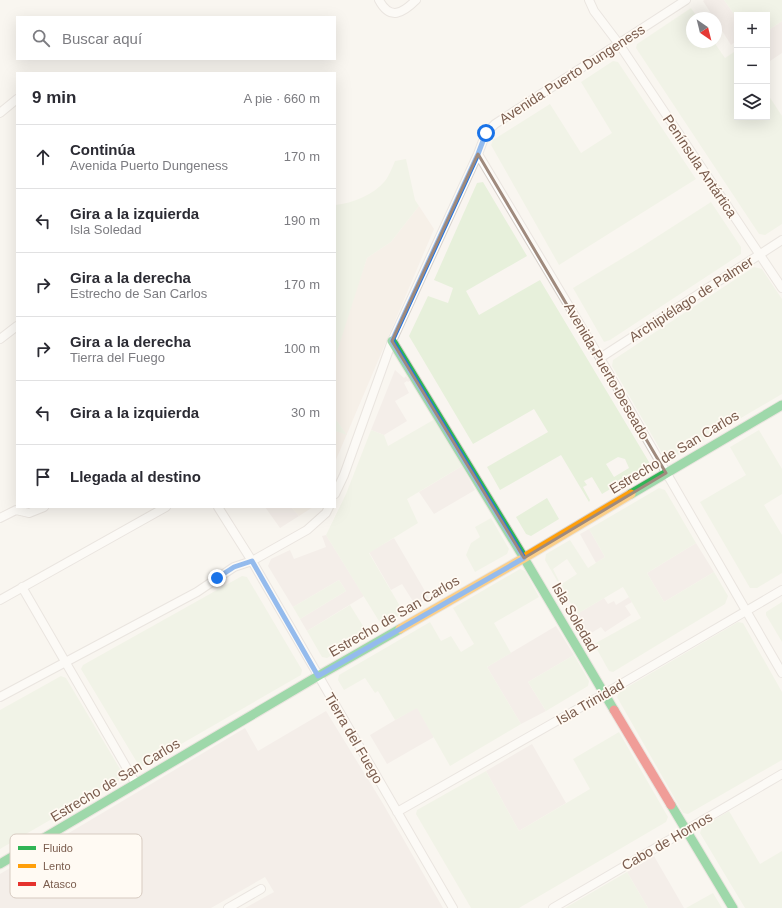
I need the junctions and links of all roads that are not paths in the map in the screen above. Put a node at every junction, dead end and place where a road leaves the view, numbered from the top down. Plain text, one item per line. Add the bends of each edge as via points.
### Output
1 (379, 0) edge
2 (416, 0) edge
3 (588, 0) edge
4 (686, 0) edge
5 (618, 44) junction
6 (16, 101) edge
7 (0, 113) edge
8 (478, 154) junction
9 (782, 240) edge
10 (760, 255) junction
11 (782, 288) edge
12 (16, 327) edge
13 (0, 339) edge
14 (392, 341) junction
15 (600, 358) junction
16 (782, 405) edge
17 (666, 473) junction
18 (336, 492) edge
19 (42, 508) edge
20 (164, 508) edge
21 (219, 508) edge
22 (328, 508) edge
23 (0, 518) edge
24 (524, 558) junction
25 (252, 561) junction
26 (22, 587) junction
27 (782, 590) edge
28 (0, 600) edge
29 (746, 611) junction
30 (66, 663) junction
31 (782, 673) edge
32 (318, 676) junction
33 (604, 694) junction
34 (0, 697) edge
35 (782, 774) edge
36 (136, 784) junction
37 (397, 812) junction
38 (686, 830) junction
39 (51, 834) edge
40 (10, 858) edge
41 (0, 864) edge
42 (261, 889) dead end
43 (228, 908) edge
44 (453, 908) edge
45 (553, 908) edge
46 (733, 908) edge

1 - 2 street via 394,14 405,10
3 - 5 street, Península Antártica
4 - 5 street, Avenida Puerto Dungeness
5 - 8 street, Avenida Puerto Dungeness via 495,124 486,133
5 - 10 street, Península Antártica
6 - 7 street
8 - 14 street, Avenida Puerto Dungeness
8 - 15 street, Avenida Puerto Deseado
9 - 10 street, Archipiélago de Palmer
10 - 11 street, Península Antártica
10 - 15 street, Archipiélago de Palmer
12 - 13 street
14 - 18 street, Avenida Puerto Dungeness
14 - 24 street, Isla Soledad
15 - 17 street, Avenida Puerto Deseado
16 - 17 street, Estrecho de San Carlos
17 - 24 street, Estrecho de San Carlos
17 - 29 street, Avenida Puerto Deseado
19 - 23 street via 29,514 16,510
20 - 26 street
21 - 25 street, Tierra del Fuego
22 - 25 street via 307,530
24 - 32 street, Estrecho de San Carlos
24 - 33 street, Isla Soledad
25 - 30 street via 234,567 197,592
25 - 32 street, Tierra del Fuego
26 - 28 street
26 - 30 street
27 - 29 street, Isla Trinidad
29 - 31 street, Avenida Puerto Deseado
29 - 33 street, Isla Trinidad
30 - 34 street
30 - 36 street
32 - 36 street, Estrecho de San Carlos
32 - 37 street, Tierra del Fuego
33 - 37 street, Isla Trinidad
33 - 38 street, Isla Soledad
35 - 38 street, Cabo de Hornos
36 - 39 street, Estrecho de San Carlos
37 - 44 street, Tierra del Fuego
38 - 45 street, Cabo de Hornos
38 - 46 street, Isla Soledad
40 - 41 street, Estrecho de San Carlos
42 - 43 street

